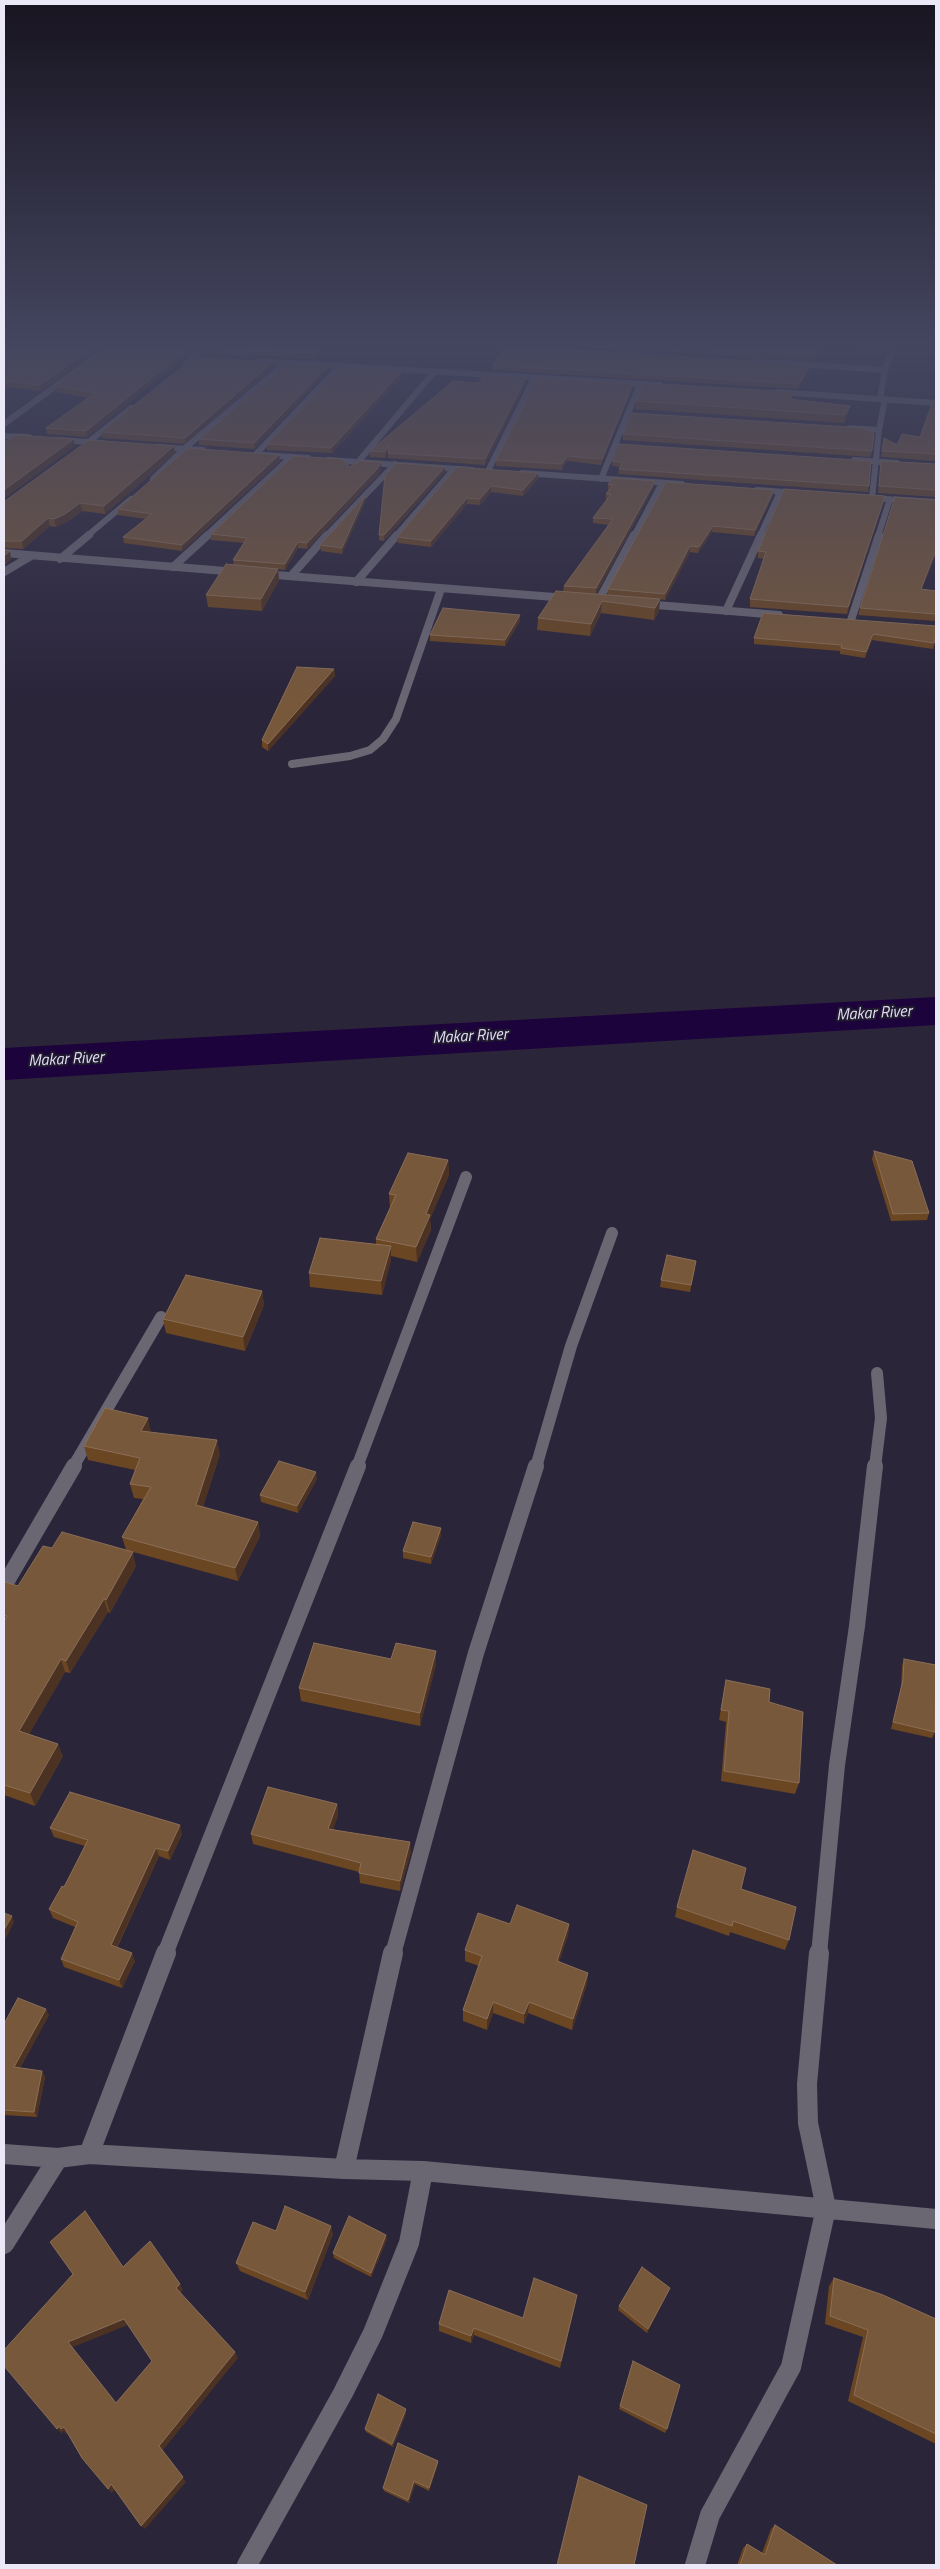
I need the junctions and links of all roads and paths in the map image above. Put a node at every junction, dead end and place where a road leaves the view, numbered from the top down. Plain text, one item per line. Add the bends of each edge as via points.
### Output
1 (169, 464) edge
2 (284, 464) edge
3 (395, 464) joint
4 (492, 464) edge
5 (606, 464) edge
6 (875, 464) edge
7 (454, 469) junction
8 (488, 471) junction
9 (497, 472) edge
10 (516, 473) edge
11 (600, 479) junction
12 (662, 483) junction
13 (692, 485) edge
14 (144, 488) edge
15 (751, 490) edge
16 (780, 492) junction
17 (137, 494) edge
18 (806, 494) edge
19 (864, 497) edge
20 (872, 498) junction
21 (890, 499) junction
22 (936, 502) edge
23 (4, 553) edge
24 (32, 556) junction
25 (60, 559) junction
26 (172, 567) junction
27 (4, 572) edge
28 (291, 576) junction
29 (356, 582) junction
30 (441, 589) junction
31 (580, 599) edge
32 (589, 600) edge
33 (599, 600) junction
34 (609, 601) edge
35 (638, 604) edge
36 (726, 611) junction
37 (784, 615) edge
38 (841, 620) edge
39 (851, 620) junction
40 (860, 621) edge
41 (292, 764) dead end
42 (466, 1177) dead end
43 (612, 1233) dead end
44 (161, 1317) dead end
45 (877, 1373) dead end
46 (4, 1586) edge
47 (4, 2154) edge
48 (89, 2154) junction
49 (58, 2158) junction
50 (344, 2169) junction
51 (423, 2171) junction
52 (826, 2208) junction
53 (936, 2219) edge
54 (4, 2244) edge
55 (247, 2565) edge
56 (695, 2565) edge

1 - 14 street
2 - 26 street
3 - 7 street
3 - 28 street via 334,526
4 - 8 street
5 - 11 street
6 - 20 street
7 - 8 street
7 - 29 street
8 - 9 street
10 - 11 street
11 - 12 street
12 - 13 street
12 - 33 street
15 - 16 street
16 - 18 street
16 - 36 street
17 - 25 street
19 - 20 street
20 - 21 street
21 - 22 street
21 - 39 street
23 - 24 street
24 - 25 street
24 - 27 street
25 - 26 street
26 - 28 street
28 - 29 street
29 - 30 street
30 - 31 street
30 - 41 street via 396,719 384,739 370,750 350,756
32 - 33 street
33 - 34 street
35 - 36 street
36 - 37 street
38 - 39 street
39 - 40 street
42 - 48 street via 351,1484
43 - 50 street via 570,1346 534,1474 476,1653 398,1933
44 - 46 street
45 - 52 street via 881,1418 837,1765 807,2084 808,2122
47 - 49 street
48 - 49 street
48 - 50 street
49 - 54 street
50 - 51 street
51 - 52 street
51 - 55 street via 409,2243 373,2333
52 - 53 street
52 - 56 street via 791,2367 710,2515

